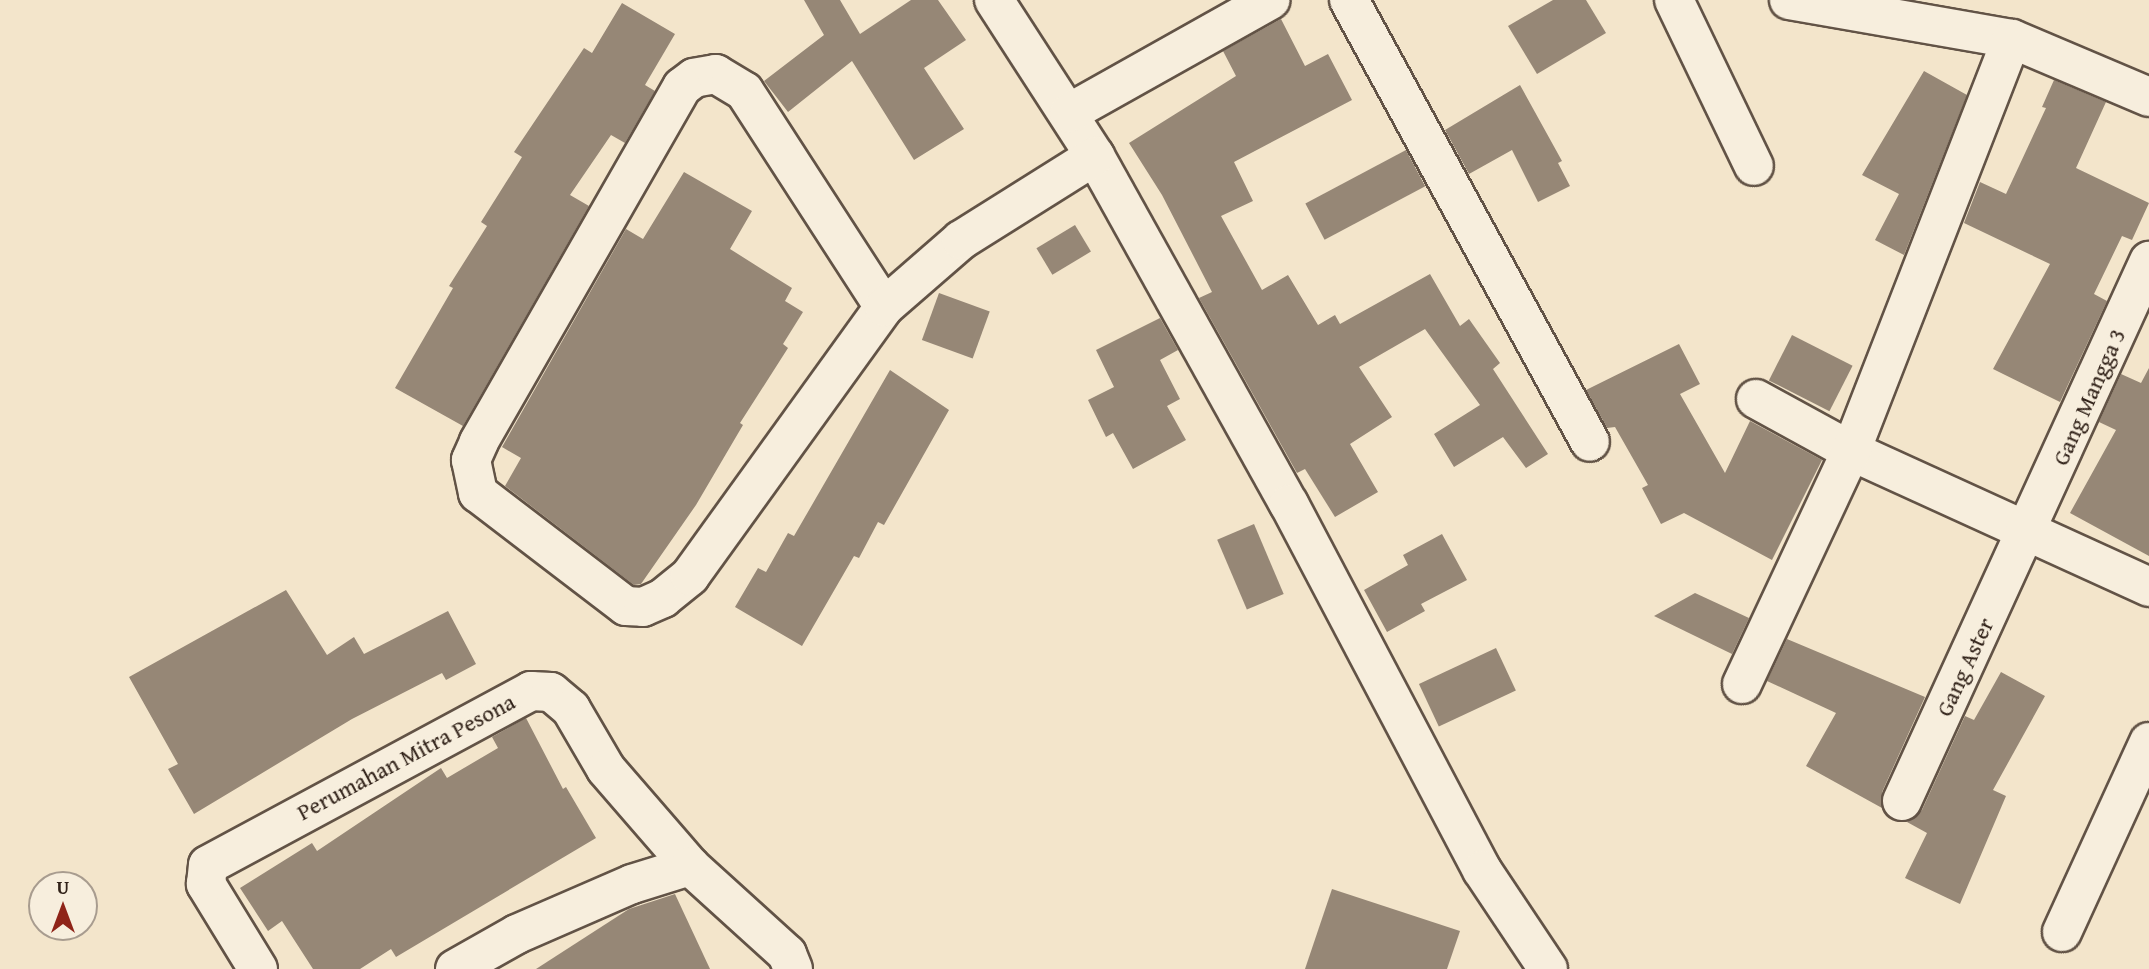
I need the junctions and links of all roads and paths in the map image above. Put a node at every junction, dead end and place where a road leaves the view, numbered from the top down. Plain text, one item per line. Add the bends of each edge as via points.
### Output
1 (994, 0) edge
2 (1270, 0) edge
3 (1349, 0) edge
4 (1674, 0) edge
5 (1789, 0) edge
6 (2012, 39) junction
7 (2149, 97) edge
8 (1069, 113) junction
9 (1095, 156) junction
10 (1754, 166) dead end
11 (2149, 261) edge
12 (884, 307) junction
13 (1756, 399) dead end
14 (1590, 442) dead end
15 (1851, 451) junction
16 (2028, 533) junction
17 (2149, 587) edge
18 (1742, 684) dead end
19 (2149, 742) edge
20 (1902, 801) dead end
21 (690, 866) junction
22 (2062, 932) dead end
23 (258, 969) edge
24 (455, 969) edge
25 (793, 969) edge
26 (1548, 969) edge

1 - 8 street
2 - 8 street
3 - 14 street
4 - 10 street
5 - 6 street
6 - 7 street
6 - 15 street
8 - 9 street
9 - 12 street via 961,240
9 - 26 street via 1289,504 1482,870
11 - 16 street, Gang Mangga 3
12 - 12 street via 744,91 716,74 694,78 682,87 479,442 471,460 478,494 626,606 643,607 663,598 690,576
13 - 15 street
15 - 16 street
15 - 18 street
16 - 17 street
16 - 20 street, Gang Aster
19 - 22 street
21 - 23 street, Perumahan Mitra Pesona via 606,769 571,709 551,692 531,691 208,865 206,884
21 - 24 street via 632,884 517,934
21 - 25 street, Perumahan Mitra Pesona via 787,954

